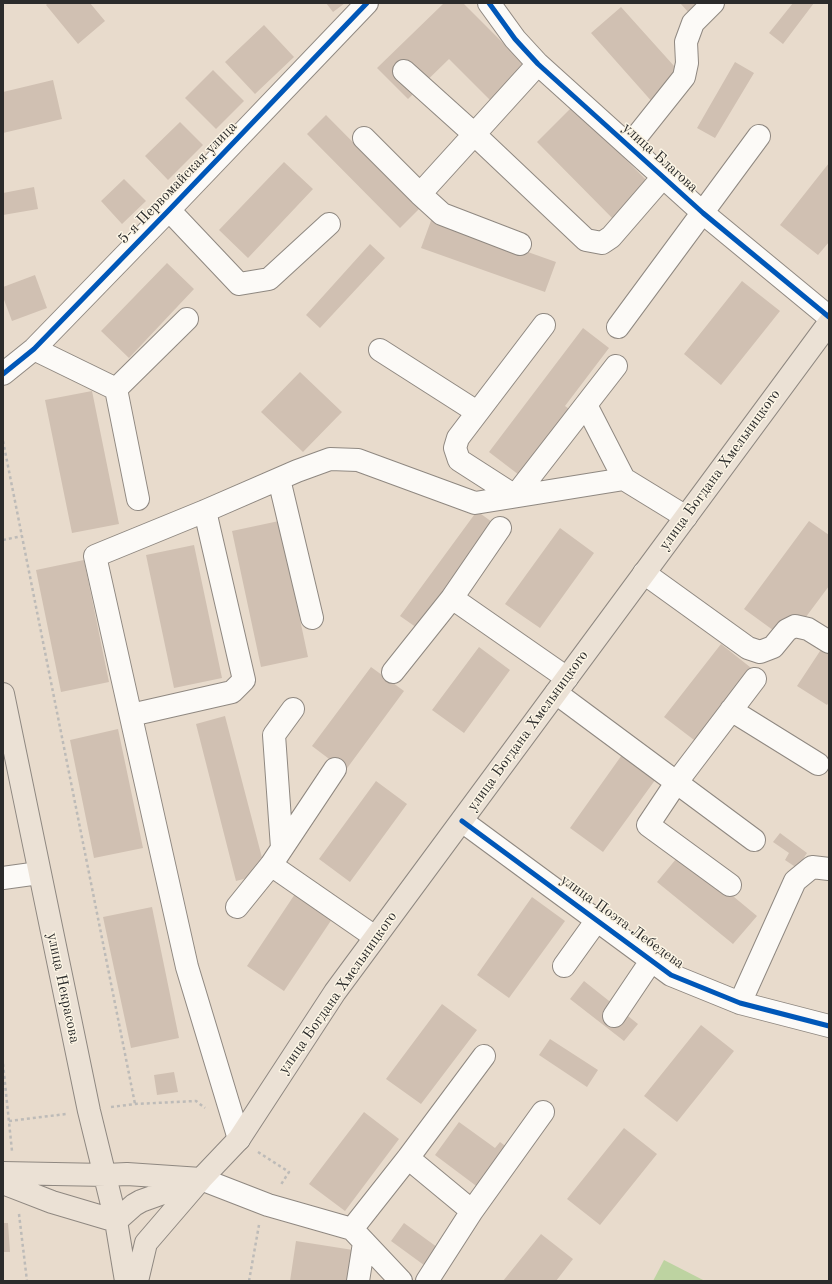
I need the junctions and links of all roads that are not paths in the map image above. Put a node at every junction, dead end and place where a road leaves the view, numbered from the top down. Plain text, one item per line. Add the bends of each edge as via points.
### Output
1 (367, 3) edge
2 (489, 3) edge
3 (713, 3) edge
4 (538, 64) junction
5 (404, 71) dead end
6 (474, 134) junction
7 (759, 136) dead end
8 (364, 138) dead end
9 (629, 146) junction
10 (663, 177) junction
11 (420, 194) junction
12 (169, 210) junction
13 (702, 213) junction
14 (329, 224) dead end
15 (520, 244) dead end
16 (829, 317) edge
17 (187, 319) dead end
18 (829, 323) edge
19 (544, 325) dead end
20 (618, 327) dead end
21 (34, 349) junction
22 (380, 350) dead end
23 (616, 366) dead end
24 (3, 374) edge
25 (116, 389) junction
26 (586, 405) junction
27 (477, 412) junction
28 (279, 479) junction
29 (624, 479) junction
30 (515, 496) junction
31 (138, 499) dead end
32 (205, 511) junction
33 (686, 518) junction
34 (500, 528) dead end
35 (644, 573) junction
36 (452, 598) junction
37 (312, 618) dead end
38 (829, 642) edge
39 (393, 672) dead end
40 (755, 679) dead end
41 (562, 686) junction
42 (3, 694) edge
43 (294, 709) dead end
44 (731, 710) junction
45 (131, 715) junction
46 (818, 764) dead end
47 (335, 769) dead end
48 (676, 783) junction
49 (462, 821) junction
50 (754, 840) dead end
51 (277, 856) junction
52 (829, 869) edge
53 (39, 873) junction
54 (3, 878) edge
55 (730, 885) dead end
56 (237, 907) dead end
57 (596, 920) junction
58 (375, 937) junction
59 (651, 961) junction
60 (564, 966) dead end
61 (740, 1003) junction
62 (614, 1016) dead end
63 (829, 1026) edge
64 (484, 1056) dead end
65 (543, 1112) dead end
66 (239, 1139) junction
67 (408, 1158) junction
68 (3, 1173) edge
69 (106, 1175) junction
70 (201, 1179) junction
71 (3, 1183) edge
72 (472, 1211) junction
73 (116, 1220) junction
74 (358, 1236) junction
75 (126, 1281) edge
76 (137, 1281) edge
77 (358, 1281) edge
78 (401, 1281) edge
79 (427, 1281) edge

1 - 12 street, 5-я Первомайская улица
2 - 4 street, улица Благова via 515,39
3 - 9 street via 693,23 686,42 687,63 684,77
4 - 6 street
4 - 9 street, улица Благова
5 - 6 street
6 - 10 street via 586,240 602,243 611,237
6 - 11 street
7 - 13 street
8 - 11 street
9 - 10 street, улица Благова
10 - 13 street, улица Благова
11 - 15 street via 442,214
12 - 14 street via 239,284 269,279
12 - 21 street, 5-я Первомайская улица
13 - 16 street, улица Благова
13 - 20 street
17 - 25 street
18 - 33 main road, улица Богдана Хмельницкого
19 - 27 street
21 - 24 street, 5-я Первомайская улица
21 - 25 street
22 - 27 street
23 - 26 street
25 - 31 street
26 - 29 street
26 - 30 street
27 - 30 street via 458,438 455,448 459,460
28 - 30 street via 330,459 358,460 475,503
28 - 32 street
28 - 37 street
29 - 30 street
29 - 33 street
32 - 45 street via 94,556
32 - 45 street via 244,680 232,692
33 - 35 main road, улица Богдана Хмельницкого
34 - 36 street
35 - 38 street via 748,648 760,652 773,647 787,630 795,626 808,628
35 - 41 main road, улица Богдана Хмельницкого
36 - 39 street
36 - 41 street
40 - 44 street
41 - 48 street
41 - 49 main road, улица Богдана Хмельницкого
42 - 53 main road, улица Некрасова
43 - 51 street via 274,735
44 - 46 street
44 - 48 street
45 - 66 street via 187,967
47 - 51 street
48 - 50 street
48 - 55 street via 648,825
49 - 57 street, улица Поэта Лебедева
49 - 58 main road, улица Богдана Хмельницкого
51 - 56 street
51 - 58 street
52 - 61 street via 812,867 795,881
53 - 54 street
53 - 69 main road, улица Некрасова via 89,1111
57 - 59 street, улица Поэта Лебедева
57 - 60 street
58 - 66 main road, улица Богдана Хмельницкого via 335,992
59 - 61 street, улица Поэта Лебедева via 671,975
59 - 62 street
61 - 63 street, улица Поэта Лебедева
64 - 67 street
65 - 72 street
66 - 70 main road, улица Богдана Хмельницкого
67 - 72 street
67 - 74 street
68 - 69 main road
69 - 70 main road
69 - 73 main road, улица Некрасова
70 - 73 main road, улица Богдана Хмельницкого via 141,1201
70 - 74 street via 268,1206
70 - 76 main road, улица Богдана Хмельницкого via 146,1243
71 - 73 main road via 52,1202
72 - 79 street
73 - 75 main road, улица Некрасова
74 - 77 street
74 - 78 street

